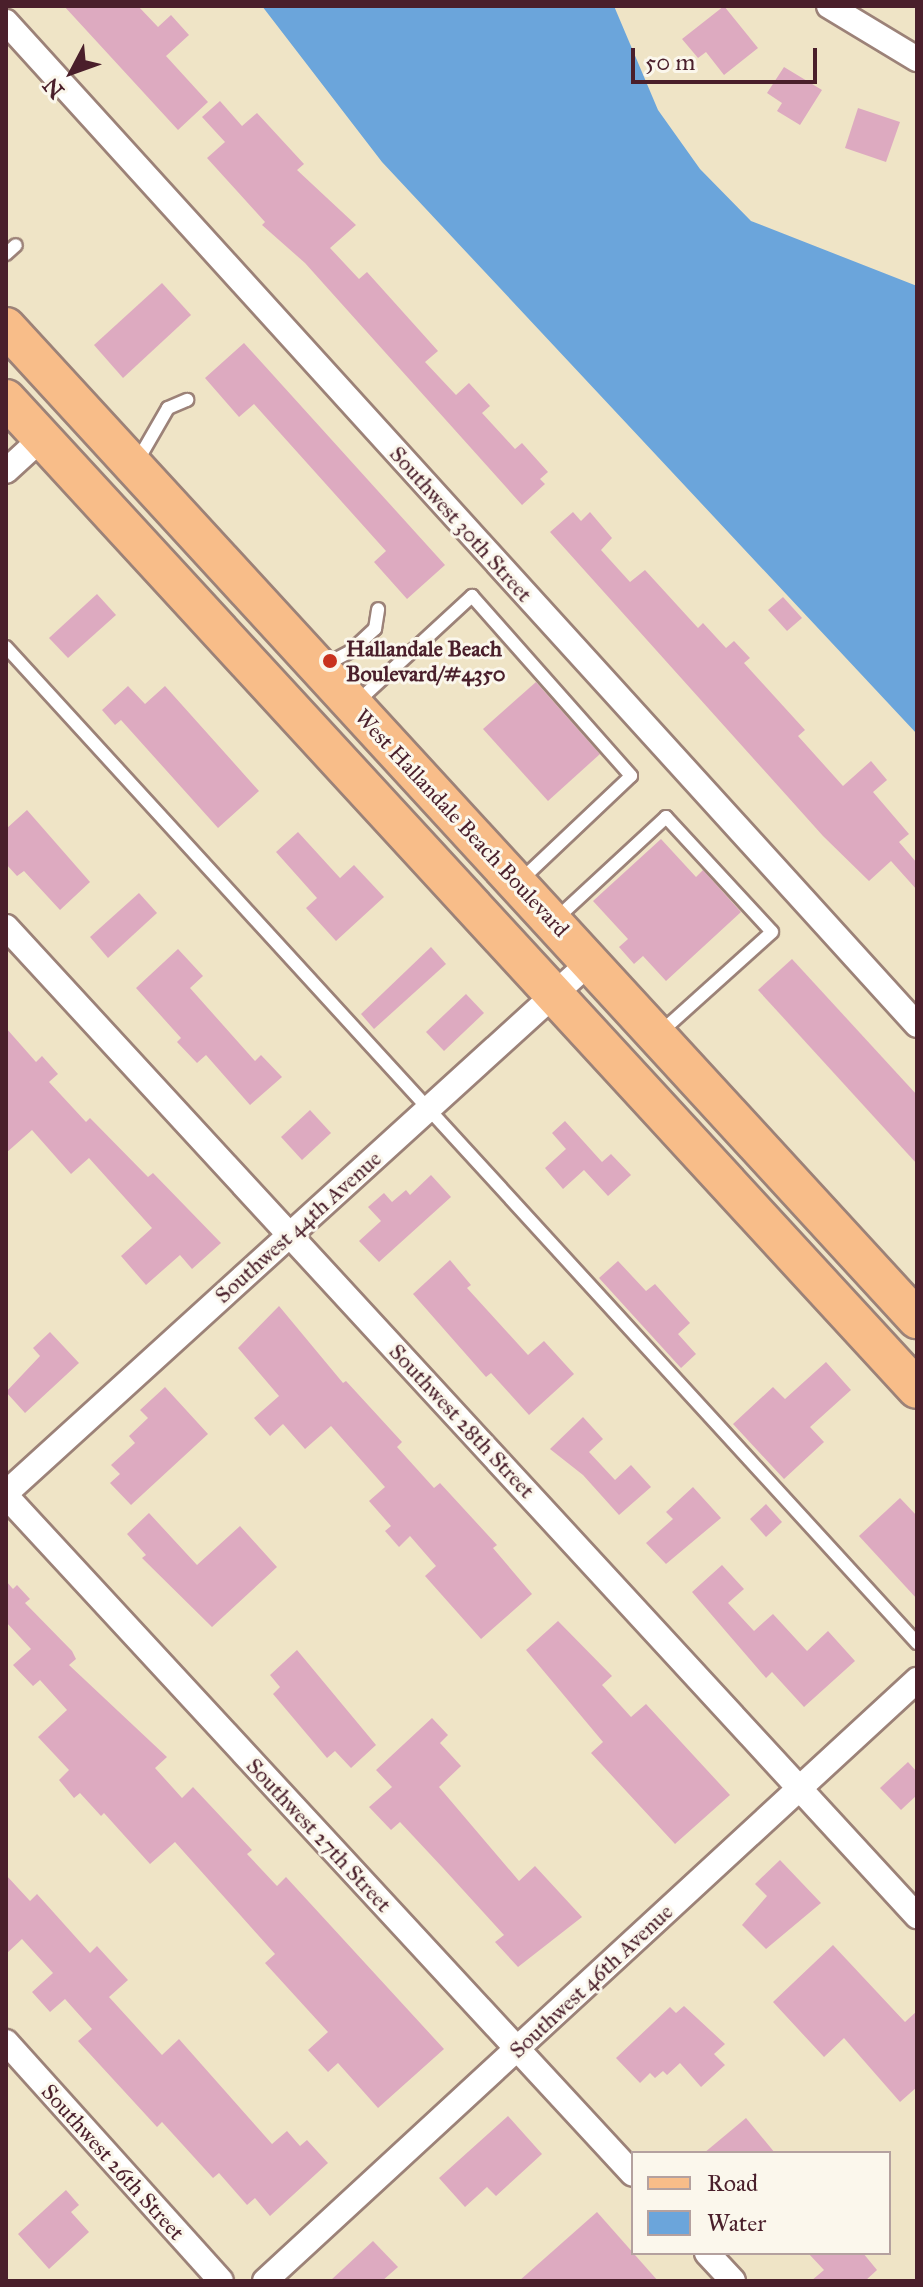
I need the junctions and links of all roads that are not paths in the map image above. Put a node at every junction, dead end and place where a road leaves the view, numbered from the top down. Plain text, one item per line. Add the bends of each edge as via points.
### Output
1 (829, 6) edge
2 (6, 22) edge
3 (917, 59) edge
4 (6, 327) edge
5 (6, 374) edge
6 (6, 399) edge
7 (187, 400) dead end
8 (103, 432) junction
9 (42, 438) junction
10 (135, 467) junction
11 (6, 471) edge
12 (168, 502) junction
13 (378, 609) dead end
14 (6, 647) edge
15 (320, 668) junction
16 (354, 705) junction
17 (517, 883) junction
18 (553, 921) junction
19 (6, 927) edge
20 (590, 962) junction
21 (554, 994) junction
22 (917, 1025) edge
23 (658, 1036) junction
24 (428, 1109) junction
25 (290, 1235) junction
26 (917, 1319) edge
27 (910, 1376) edge
28 (6, 1495) edge
29 (917, 1643) edge
30 (917, 1680) edge
31 (799, 1789) junction
32 (917, 1916) edge
33 (6, 2042) edge
34 (516, 2049) junction
35 (631, 2172) edge
36 (709, 2255) edge
37 (221, 2281) edge
38 (265, 2281) edge
39 (733, 2281) edge

1 - 3 street
2 - 22 street, Southwest 30th Street
4 - 8 main road, West Hallandale Beach Boulevard
5 - 8 main road via 44,408
6 - 9 main road
7 - 10 lane via 168,408
8 - 10 main road, West Hallandale Beach Boulevard
9 - 11 street
9 - 12 main road via 70,443
9 - 21 main road
10 - 12 main road, West Hallandale Beach Boulevard
12 - 15 main road, West Hallandale Beach Boulevard
13 - 15 lane via 375,629 351,651
14 - 24 lane
15 - 16 main road, West Hallandale Beach Boulevard
16 - 17 main road, West Hallandale Beach Boulevard
16 - 17 lane via 472,596 631,776
17 - 18 main road, West Hallandale Beach Boulevard
18 - 20 main road, West Hallandale Beach Boulevard
18 - 23 lane via 666,817 772,932
19 - 25 street, Southwest 28th Street
20 - 21 street, Southwest 44th Avenue
20 - 23 main road, West Hallandale Beach Boulevard
21 - 24 street, Southwest 44th Avenue
21 - 27 main road
23 - 26 main road, West Hallandale Beach Boulevard
24 - 25 street, Southwest 44th Avenue
24 - 29 lane
25 - 28 street, Southwest 44th Avenue
25 - 31 street, Southwest 28th Street
28 - 34 street, Southwest 27th Street
30 - 31 street, Southwest 46th Avenue
31 - 32 street, Southwest 28th Street
31 - 34 street, Southwest 46th Avenue
33 - 37 street, Southwest 26th Street
34 - 35 street, Southwest 27th Street
34 - 38 street, Southwest 46th Avenue
36 - 39 street

